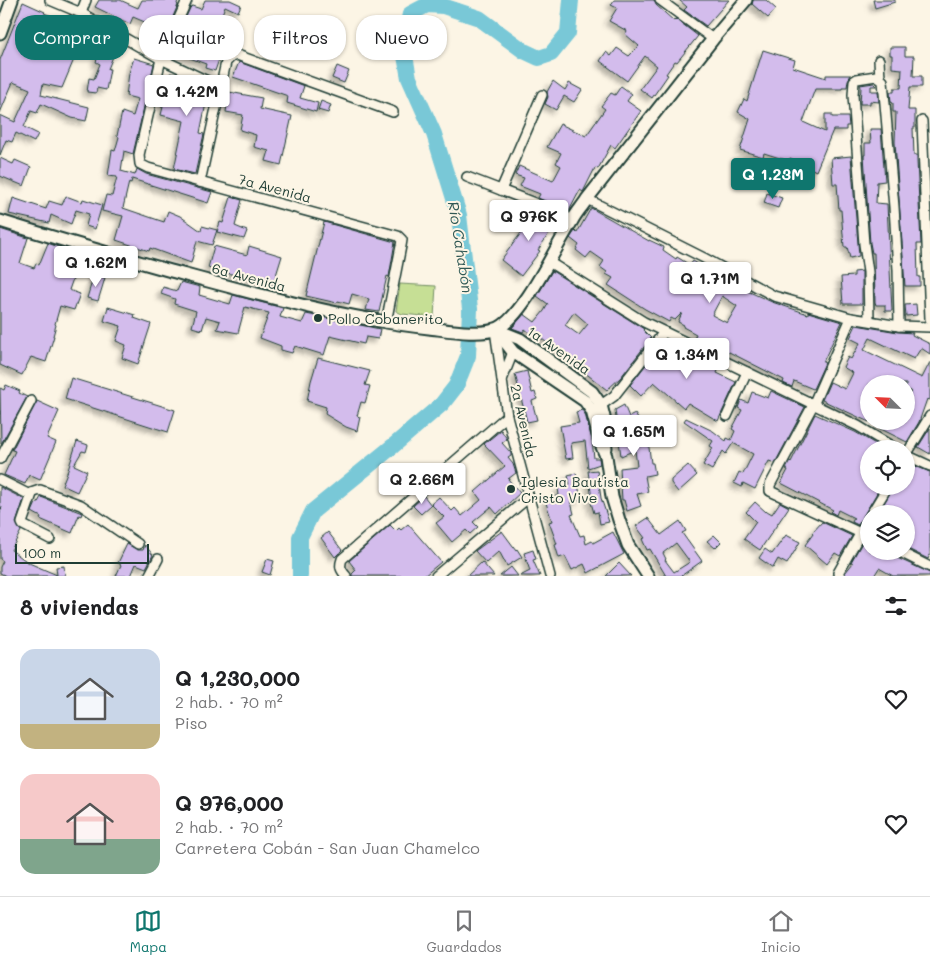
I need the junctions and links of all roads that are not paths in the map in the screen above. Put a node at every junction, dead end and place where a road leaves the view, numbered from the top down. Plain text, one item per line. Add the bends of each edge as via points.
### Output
1 (12, 0) edge
2 (50, 0) edge
3 (86, 0) edge
4 (187, 0) edge
5 (660, 0) edge
6 (746, 0) edge
7 (81, 13) junction
8 (180, 15) edge
9 (0, 34) edge
10 (713, 39) junction
11 (139, 46) edge
12 (161, 60) edge
13 (163, 60) edge
14 (879, 60) dead end
15 (880, 78) junction
16 (220, 87) junction
17 (542, 95) dead end
18 (393, 112) dead end
19 (922, 121) dead end
20 (466, 177) dead end
21 (200, 182) junction
22 (501, 190) junction
23 (587, 200) junction
24 (572, 220) junction
25 (0, 221) edge
26 (549, 262) junction
27 (851, 318) junction
28 (930, 319) edge
29 (868, 320) junction
30 (386, 323) junction
31 (899, 326) junction
32 (930, 327) edge
33 (490, 330) junction
34 (664, 332) junction
35 (513, 352) junction
36 (747, 372) junction
37 (501, 383) junction
38 (31, 401) dead end
39 (812, 405) junction
40 (596, 408) junction
41 (507, 416) junction
42 (727, 416) dead end
43 (930, 416) edge
44 (881, 440) edge
45 (915, 440) edge
46 (0, 459) edge
47 (915, 459) edge
48 (930, 466) edge
49 (0, 480) edge
50 (32, 494) junction
51 (529, 497) junction
52 (860, 533) edge
53 (50, 539) dead end
54 (860, 542) edge
55 (138, 544) dead end
56 (158, 559) dead end
57 (915, 560) edge
58 (930, 567) edge
59 (148, 576) edge
60 (346, 576) edge
61 (436, 576) edge
62 (550, 576) edge
63 (648, 576) edge
64 (840, 576) edge

1 - 9 main road
2 - 7 street
3 - 7 street
4 - 8 street
5 - 10 street
6 - 10 main road
7 - 11 street
10 - 23 main road
12 - 21 street, 7a Avenida via 139,155 140,164
13 - 16 street
14 - 15 street
15 - 29 street via 857,78 853,96 868,272
15 - 31 street via 883,81 894,207
16 - 18 street via 226,62 237,55
16 - 21 street
17 - 22 street
19 - 28 street
20 - 22 street
21 - 30 street, 7a Avenida via 398,236 402,240
22 - 24 street
23 - 24 main road
23 - 27 street via 774,296
24 - 26 main road
25 - 30 main road, 6a Avenida via 89,249 279,300
26 - 33 main road via 516,313 502,326
26 - 34 street
27 - 29 street
27 - 39 street
29 - 31 street
30 - 33 main road, 6a Avenida via 449,330
31 - 32 street
33 - 35 main road, 1a Avenida
33 - 37 street, 2a Avenida
33 - 40 main road, 1a Avenida via 520,339 592,392
34 - 36 street
34 - 40 street via 614,396
35 - 37 street
35 - 40 main road, 1a Avenida
36 - 39 street
36 - 42 street
37 - 41 street, 2a Avenida
38 - 46 street
39 - 44 street
39 - 52 street via 770,485 770,491
40 - 63 main road, 1a Avenida via 604,417 606,456 618,520 628,545
41 - 51 street, 2a Avenida
41 - 60 street via 342,560 341,571
43 - 45 street
47 - 48 street
49 - 50 street
50 - 53 street via 22,523
50 - 55 street via 40,490 80,505
51 - 61 street
51 - 62 street, 2a Avenida
54 - 64 street via 838,573
56 - 59 street
57 - 58 street

